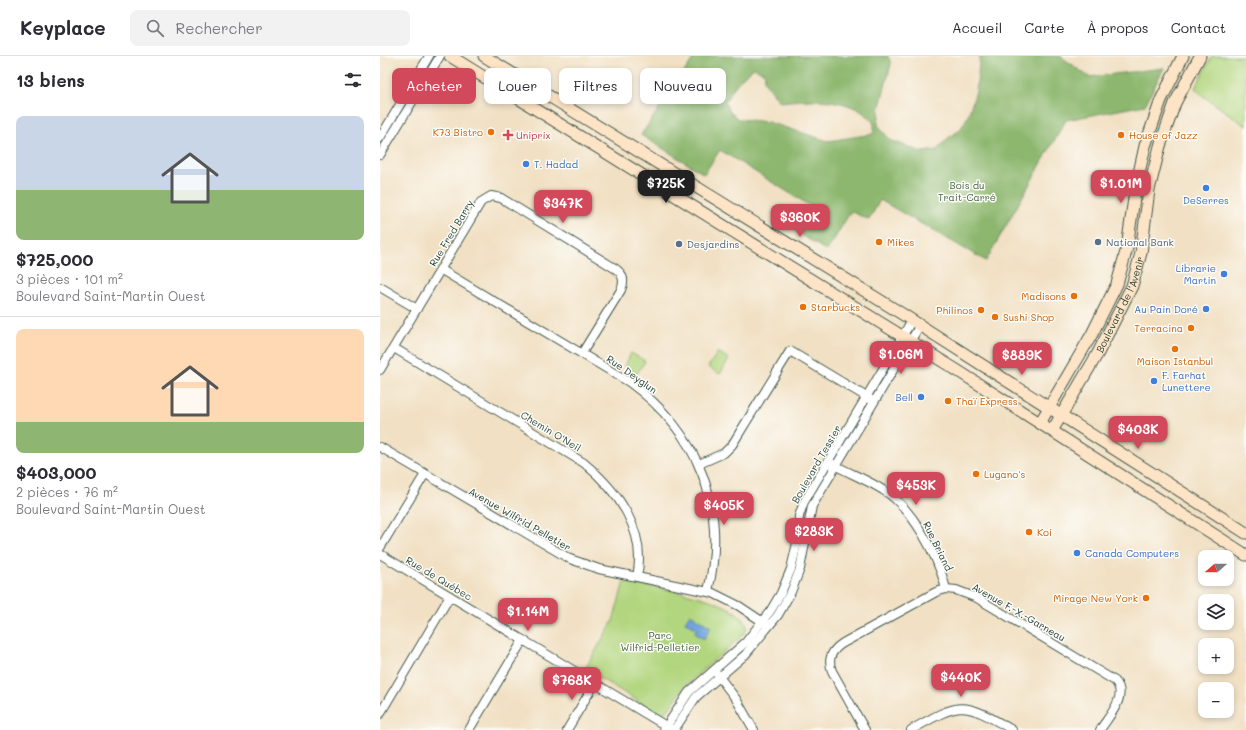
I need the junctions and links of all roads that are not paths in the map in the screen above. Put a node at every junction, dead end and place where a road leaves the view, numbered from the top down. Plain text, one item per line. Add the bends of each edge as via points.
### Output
1 (429, 56) edge
2 (440, 56) edge
3 (450, 56) edge
4 (484, 56) edge
5 (1183, 56) edge
6 (1200, 56) edge
7 (380, 138) edge
8 (380, 155) edge
9 (440, 269) junction
10 (380, 286) edge
11 (417, 309) junction
12 (916, 323) junction
13 (906, 339) junction
14 (394, 348) junction
15 (582, 353) junction
16 (380, 370) edge
17 (870, 399) junction
18 (1049, 408) junction
19 (1062, 416) junction
20 (1040, 423) junction
21 (1052, 431) junction
22 (380, 447) edge
23 (832, 463) junction
24 (699, 464) junction
25 (425, 474) junction
26 (1246, 533) edge
27 (380, 548) edge
28 (380, 554) edge
29 (1246, 555) edge
30 (637, 577) junction
31 (946, 589) junction
32 (708, 591) junction
33 (450, 596) junction
34 (766, 625) junction
35 (523, 640) junction
36 (717, 673) junction
37 (595, 683) junction
38 (380, 714) edge
39 (669, 729) edge
40 (469, 730) edge
41 (567, 730) edge
42 (754, 730) edge
43 (865, 730) edge
44 (911, 730) edge
45 (1012, 730) edge
46 (1100, 730) edge

1 - 7 street
2 - 8 street
3 - 13 main road
4 - 12 main road
5 - 18 main road, Boulevard de l'Avenir via 1158,106 1144,146 1120,276
6 - 19 main road, Boulevard de l'Avenir via 1176,103 1160,146 1149,190 1141,253 1132,286
9 - 11 street, Rue Fred Barry
9 - 15 street, Rue Deyglun
9 - 15 street, Rue Fred Barry via 483,200 491,196 500,198 622,274 624,282 621,290
10 - 11 street
11 - 14 street, Rue Fred Barry
12 - 13 street, Boulevard Tessier
12 - 18 main road
13 - 17 street, Boulevard Tessier
13 - 20 main road
14 - 16 street, Rue Fred Barry
14 - 30 street, Chemin O'Neil via 584,463 602,478 617,496 631,522 639,549
15 - 24 street, Rue Deyglun via 629,382 654,402 680,432
17 - 23 street, Boulevard Tessier
17 - 24 street via 790,350 732,446 724,453
18 - 19 main road
18 - 20 main road, Boulevard de l'Avenir
19 - 21 main road, Boulevard de l'Avenir
19 - 26 main road
20 - 21 main road
21 - 29 main road
22 - 25 street, Avenue Wilfrid Pelletier
23 - 31 street, Rue Briand via 883,490 907,511 923,535
23 - 34 street, Boulevard Tessier via 810,511 804,554 794,584 783,606
24 - 32 street, Rue Deyglun via 714,520 713,561
25 - 27 street
25 - 30 street, Avenue Wilfrid Pelletier via 562,556 591,567
28 - 33 street, Rue de Québec
30 - 32 street, Avenue Wilfrid Pelletier
31 - 43 street via 930,594 843,643 832,653 832,671
31 - 46 street, Avenue F.-X.-Garneau via 977,598 1115,681 1120,690 1120,698
32 - 34 street, Avenue Wilfrid Pelletier via 732,602
33 - 35 street, Rue de Québec
33 - 38 street
34 - 36 street, Boulevard Tessier
35 - 37 street, Rue de Québec
35 - 40 street
36 - 39 street, Boulevard Tessier via 688,693
36 - 42 street via 741,706
37 - 39 street, Rue de Québec
37 - 41 street
44 - 45 street via 943,712 965,708 982,712

